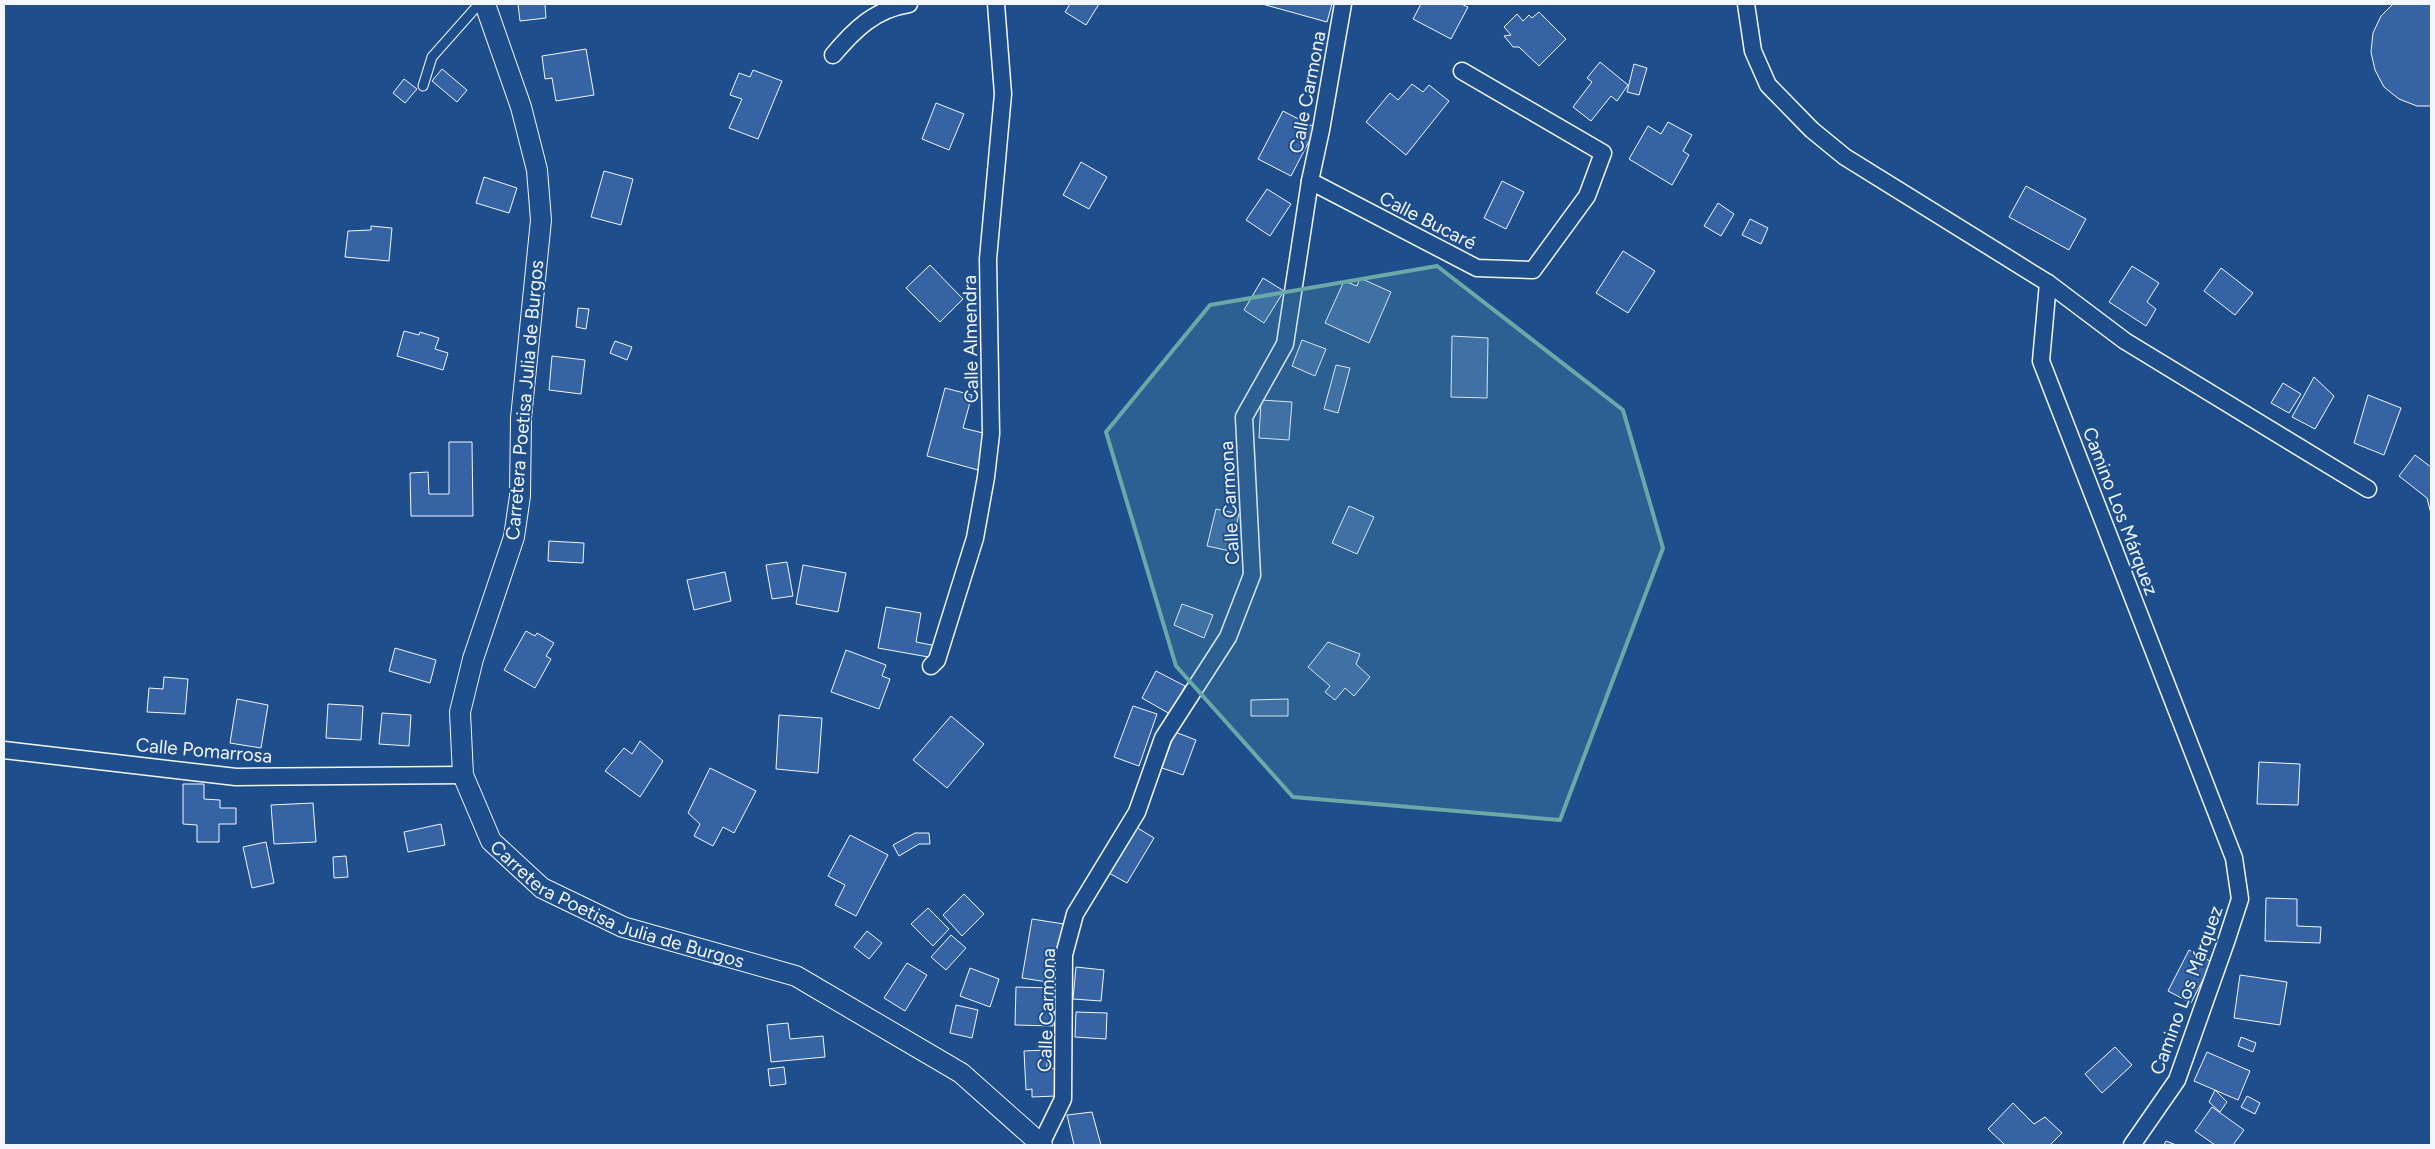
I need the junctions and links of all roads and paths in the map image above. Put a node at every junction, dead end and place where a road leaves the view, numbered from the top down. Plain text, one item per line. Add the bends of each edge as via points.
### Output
1 (479, 4) edge
2 (485, 4) edge
3 (909, 4) edge
4 (996, 4) edge
5 (1343, 4) edge
6 (1746, 4) edge
7 (832, 55) dead end
8 (1462, 70) dead end
9 (423, 86) dead end
10 (1310, 181) junction
11 (2048, 283) junction
12 (2368, 489) dead end
13 (931, 666) dead end
14 (4, 750) edge
15 (463, 775) junction
16 (1042, 1145) edge
17 (2132, 1145) edge

1 - 9 lane via 432,57
2 - 15 street, Carretera Poetisa Julia de Burgos via 521,107 537,170 541,220 521,418 520,496 514,537 473,659 460,712
3 - 7 street via 892,6 857,28
4 - 13 street, Calle Almendra via 1003,94 988,258 991,434 975,538 937,660
5 - 10 street, Calle Carmona
6 - 11 street via 1752,51 1768,85 1812,130 1845,157
8 - 10 street, Calle Bucaré via 1603,153 1587,196 1533,270 1477,268
10 - 16 street, Calle Carmona via 1284,344 1244,417 1252,575 1228,637 1163,738 1137,812 1074,914 1064,956 1063,1099
11 - 12 street via 2125,341
11 - 17 street, Camino Los Márquez via 2041,360 2234,858 2240,899 2177,1080
14 - 15 street, Calle Pomarrosa via 236,777
15 - 16 street, Carretera Poetisa Julia de Burgos via 491,841 542,888 623,926 796,976 961,1073

